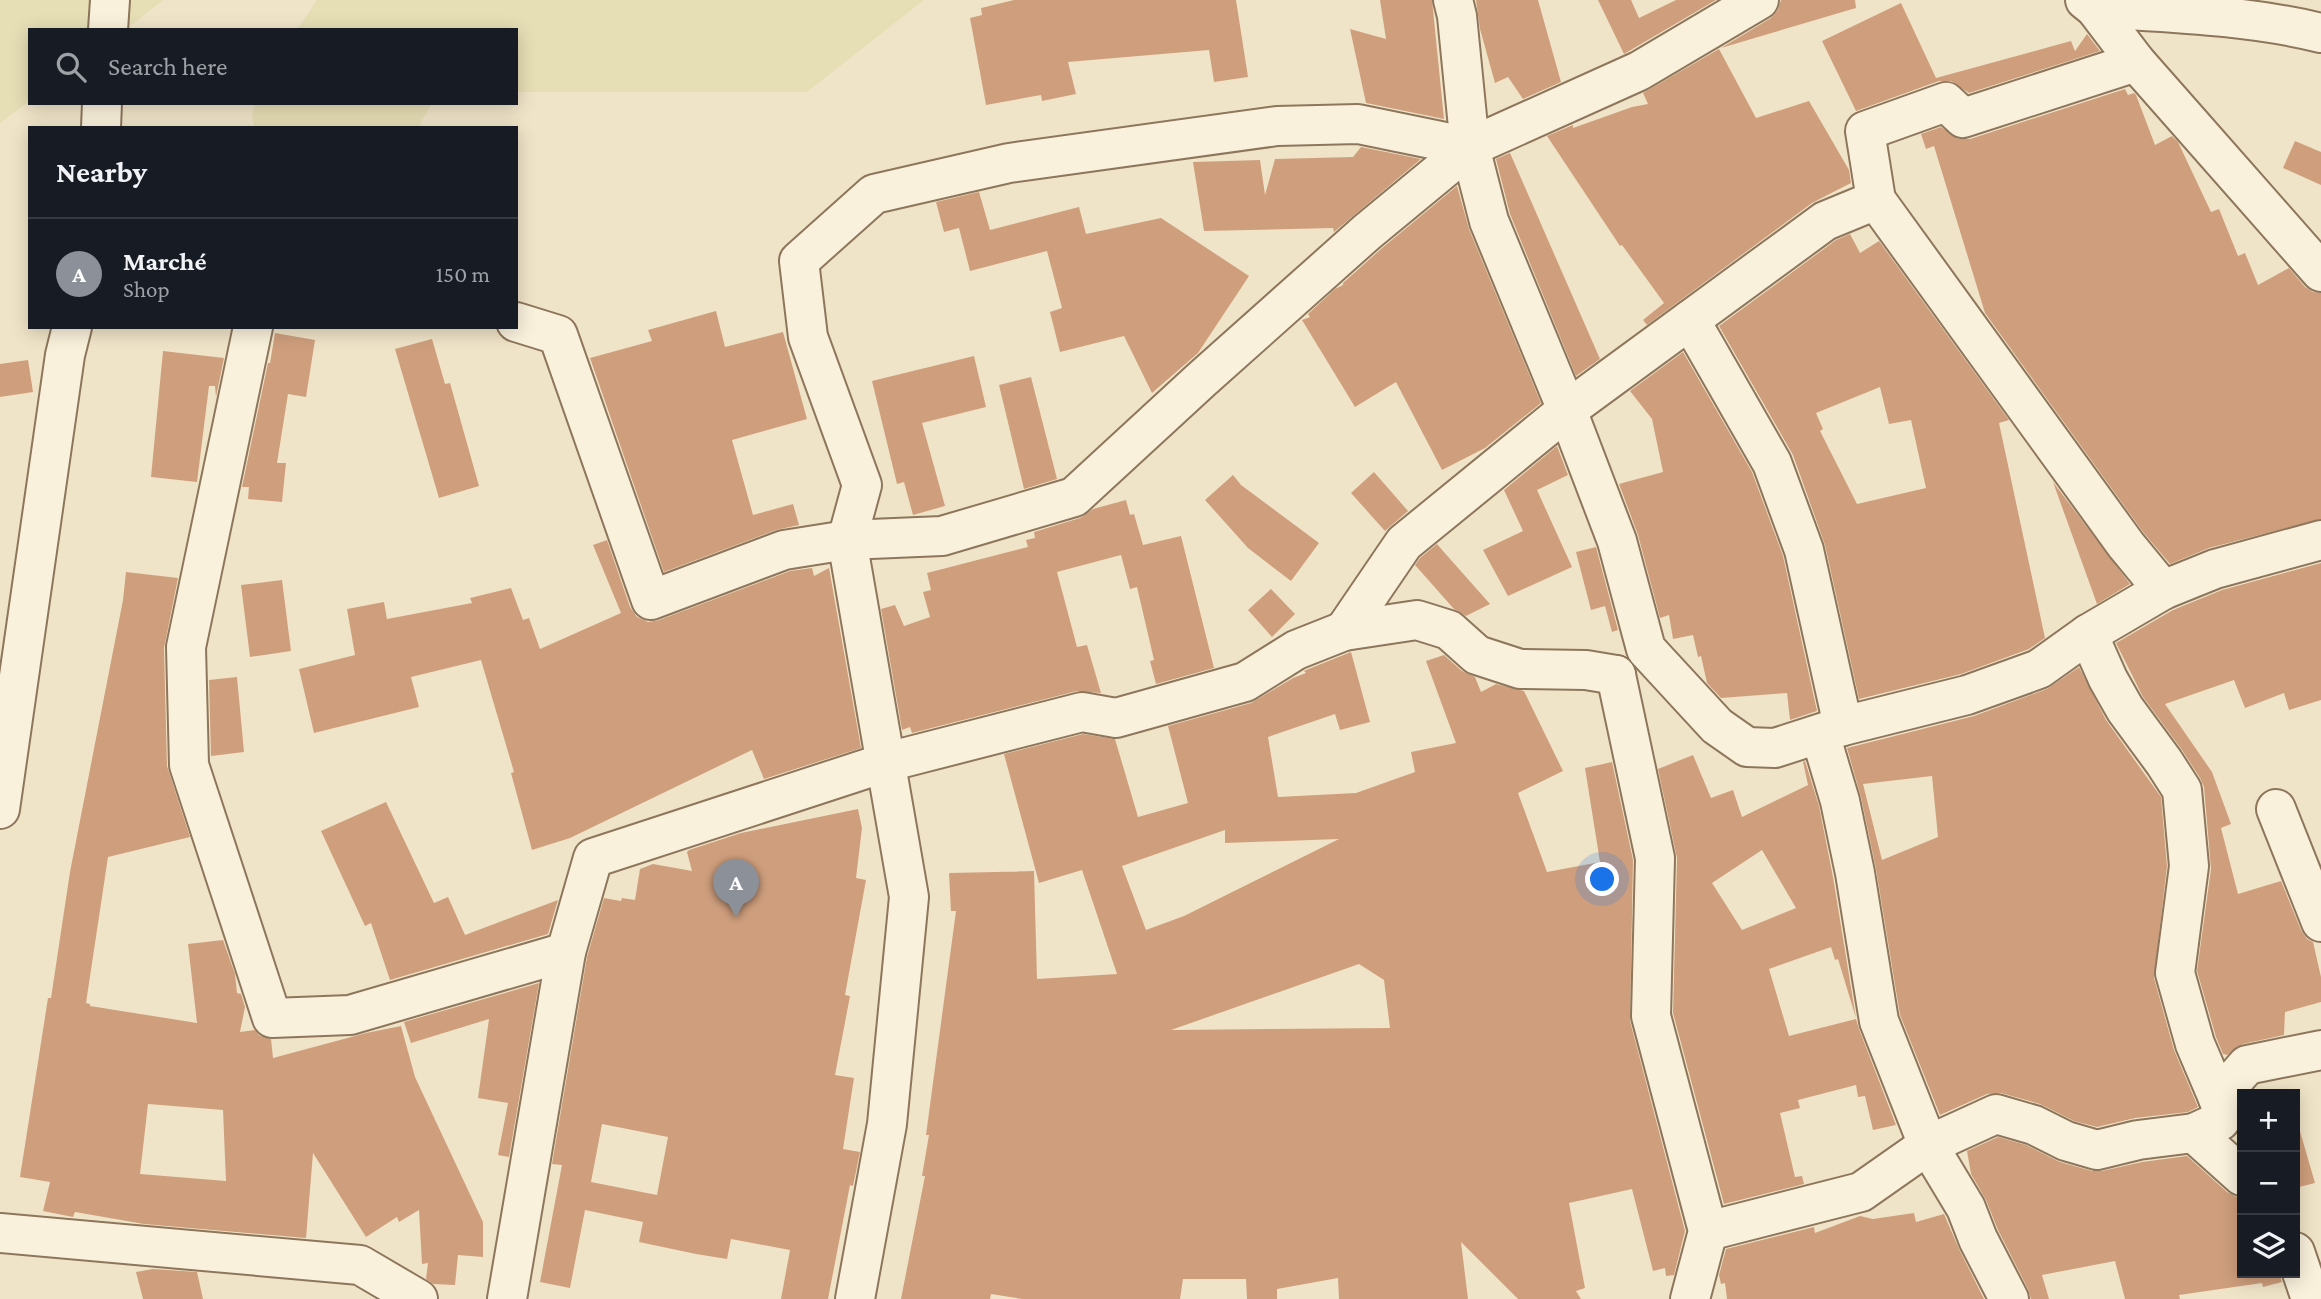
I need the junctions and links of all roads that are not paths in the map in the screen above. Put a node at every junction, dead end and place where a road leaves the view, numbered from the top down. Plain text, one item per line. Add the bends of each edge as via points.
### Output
1 (110, 0) edge
2 (1453, 0) edge
3 (1759, 0) edge
4 (2090, 4) edge
5 (108, 28) edge
6 (2321, 33) edge
7 (2136, 62) junction
8 (102, 105) edge
9 (101, 126) edge
10 (1470, 147) junction
11 (1876, 200) junction
12 (2321, 272) edge
13 (1690, 320) junction
14 (518, 323) edge
15 (72, 329) edge
16 (253, 329) edge
17 (1567, 410) junction
18 (847, 540) junction
19 (2321, 540) edge
20 (2163, 590) junction
21 (1343, 631) junction
22 (2088, 634) junction
23 (1646, 649) junction
24 (1616, 675) junction
25 (1832, 730) junction
26 (887, 762) junction
27 (0, 809) edge
28 (2276, 809) dead end
29 (2321, 922) edge
30 (566, 952) junction
31 (2321, 1050) edge
32 (2217, 1098) junction
33 (2194, 1133) junction
34 (1928, 1145) junction
35 (2237, 1172) edge
36 (1708, 1231) junction
37 (0, 1233) edge
38 (2300, 1267) edge
39 (418, 1299) edge
40 (507, 1299) edge
41 (855, 1299) edge
42 (1690, 1299) edge
43 (2009, 1299) edge
44 (2311, 1299) edge

1 - 5 street
2 - 10 street
3 - 10 street via 1639,71
4 - 6 street via 2287,25
4 - 7 street
7 - 11 street via 1963,118 1946,103 1865,131
7 - 12 street
8 - 9 street
10 - 17 street via 1489,221
10 - 18 street via 1346,251 1074,498 942,536
10 - 18 street via 1358,124 1277,126 1009,163 874,194 799,261 808,337 862,485
11 - 13 street via 1825,221
11 - 20 street
13 - 17 street
13 - 25 street via 1772,463 1804,550
14 - 18 street via 558,335 651,600 784,550
15 - 27 street
16 - 30 street via 186,647 189,765 272,1018 350,1015
17 - 21 street via 1404,543
17 - 23 street via 1617,541
18 - 26 street
19 - 20 street via 2215,569
20 - 22 street
21 - 24 street via 1417,620 1449,630 1476,655 1520,669
21 - 26 street via 1296,650 1245,682 1116,718 1082,712
22 - 25 street via 2039,669 1968,695
22 - 32 street via 2125,709 2182,790 2189,866 2175,973 2195,1044
23 - 24 street
23 - 25 street via 1717,726 1747,747 1774,748
24 - 36 street via 1656,858 1651,1016
25 - 34 street via 1879,1021
26 - 30 street via 593,858
26 - 41 street via 909,897 887,1124
28 - 29 street
30 - 40 street
31 - 32 street via 2247,1065
32 - 33 street via 2222,1109 2220,1121
33 - 34 street via 2097,1150 1996,1114
33 - 35 street
34 - 36 street via 1861,1192
34 - 43 street via 1966,1208
36 - 42 street
37 - 39 street via 360,1265
38 - 44 street

